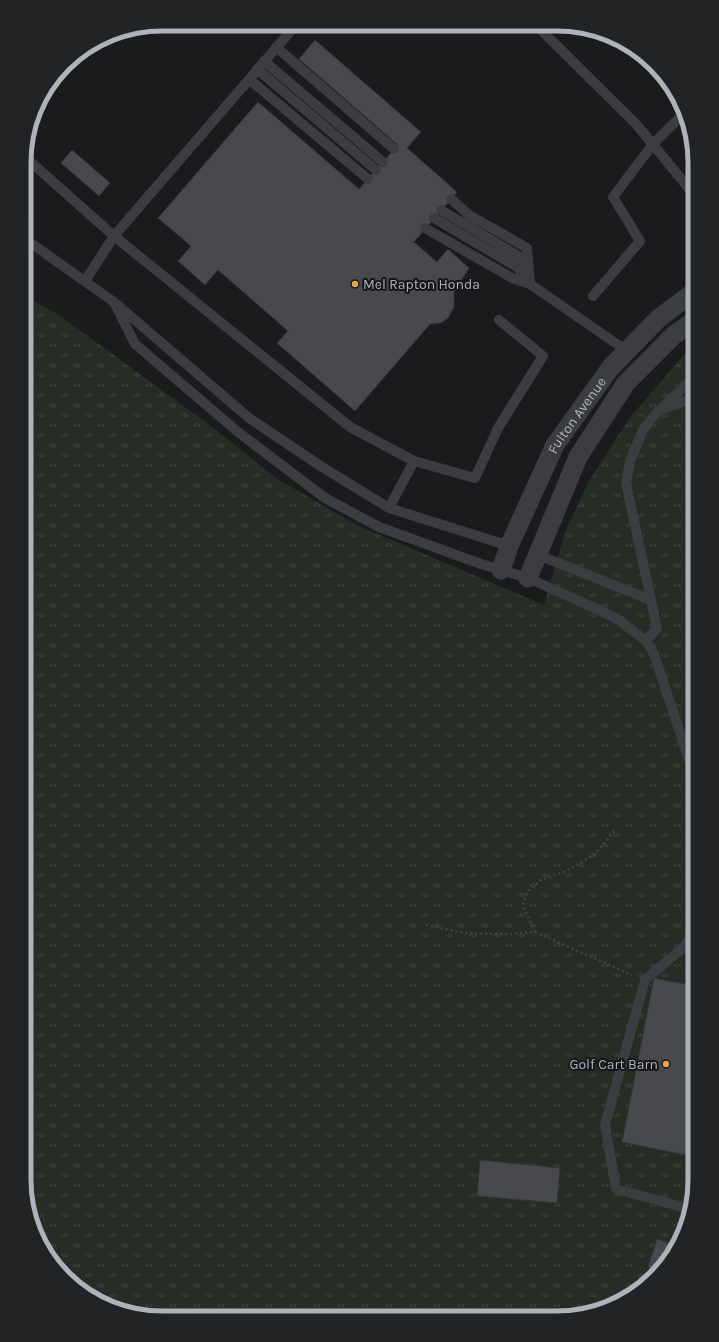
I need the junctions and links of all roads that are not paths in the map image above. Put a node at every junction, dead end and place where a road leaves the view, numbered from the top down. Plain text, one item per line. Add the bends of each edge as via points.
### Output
1 (291, 31) edge
2 (542, 31) edge
3 (276, 47) junction
4 (260, 65) junction
5 (249, 79) junction
6 (680, 117) edge
7 (653, 144) junction
8 (394, 148) dead end
9 (31, 162) edge
10 (383, 162) dead end
11 (376, 170) dead end
12 (368, 179) dead end
13 (688, 187) edge
14 (451, 199) dead end
15 (441, 210) dead end
16 (434, 218) dead end
17 (425, 228) dead end
18 (114, 236) junction
19 (31, 243) edge
20 (85, 282) junction
21 (530, 284) junction
22 (594, 296) dead end
23 (688, 296) edge
24 (114, 302) junction
25 (499, 320) dead end
26 (688, 325) edge
27 (627, 351) junction
28 (688, 383) edge
29 (688, 400) edge
30 (659, 410) junction
31 (414, 460) junction
32 (389, 508) junction
33 (509, 546) junction
34 (538, 555) junction
35 (501, 570) junction
36 (528, 578) junction
37 (651, 600) junction
38 (646, 641) junction
39 (688, 752) edge
40 (688, 941) edge
41 (686, 945) junction
42 (688, 949) edge
43 (684, 1207) edge

1 - 3 lane
2 - 7 lane via 637,124
3 - 4 lane
3 - 8 lane
4 - 5 lane
4 - 10 lane
4 - 11 lane
5 - 12 lane
5 - 18 lane
6 - 7 lane
7 - 13 lane
7 - 22 lane via 613,198 640,240
9 - 18 lane
14 - 21 lane via 469,215 527,248
15 - 21 lane via 520,258
16 - 21 lane via 517,267
17 - 21 lane via 512,278
18 - 20 lane
18 - 31 lane via 350,428
19 - 20 lane
20 - 24 lane
21 - 27 lane
23 - 27 street, Fulton Avenue via 659,318
24 - 32 lane via 249,418 322,468
24 - 35 lane via 134,344 238,432 325,498 380,528
25 - 31 lane via 543,356 498,428 475,478
26 - 34 street, Fulton Avenue via 674,335 626,382 578,457
27 - 33 street, Fulton Avenue via 611,367 555,445
28 - 30 lane
29 - 30 lane
30 - 37 lane via 644,430 630,461 626,483
31 - 32 lane
32 - 33 lane
33 - 34 street
33 - 35 street, Fulton Avenue
34 - 36 street, Fulton Avenue
34 - 37 lane
35 - 36 lane
36 - 38 lane via 619,620
37 - 38 lane via 657,628
38 - 39 lane via 654,654
40 - 41 lane
41 - 42 lane
41 - 43 lane via 645,980 605,1125 616,1189

